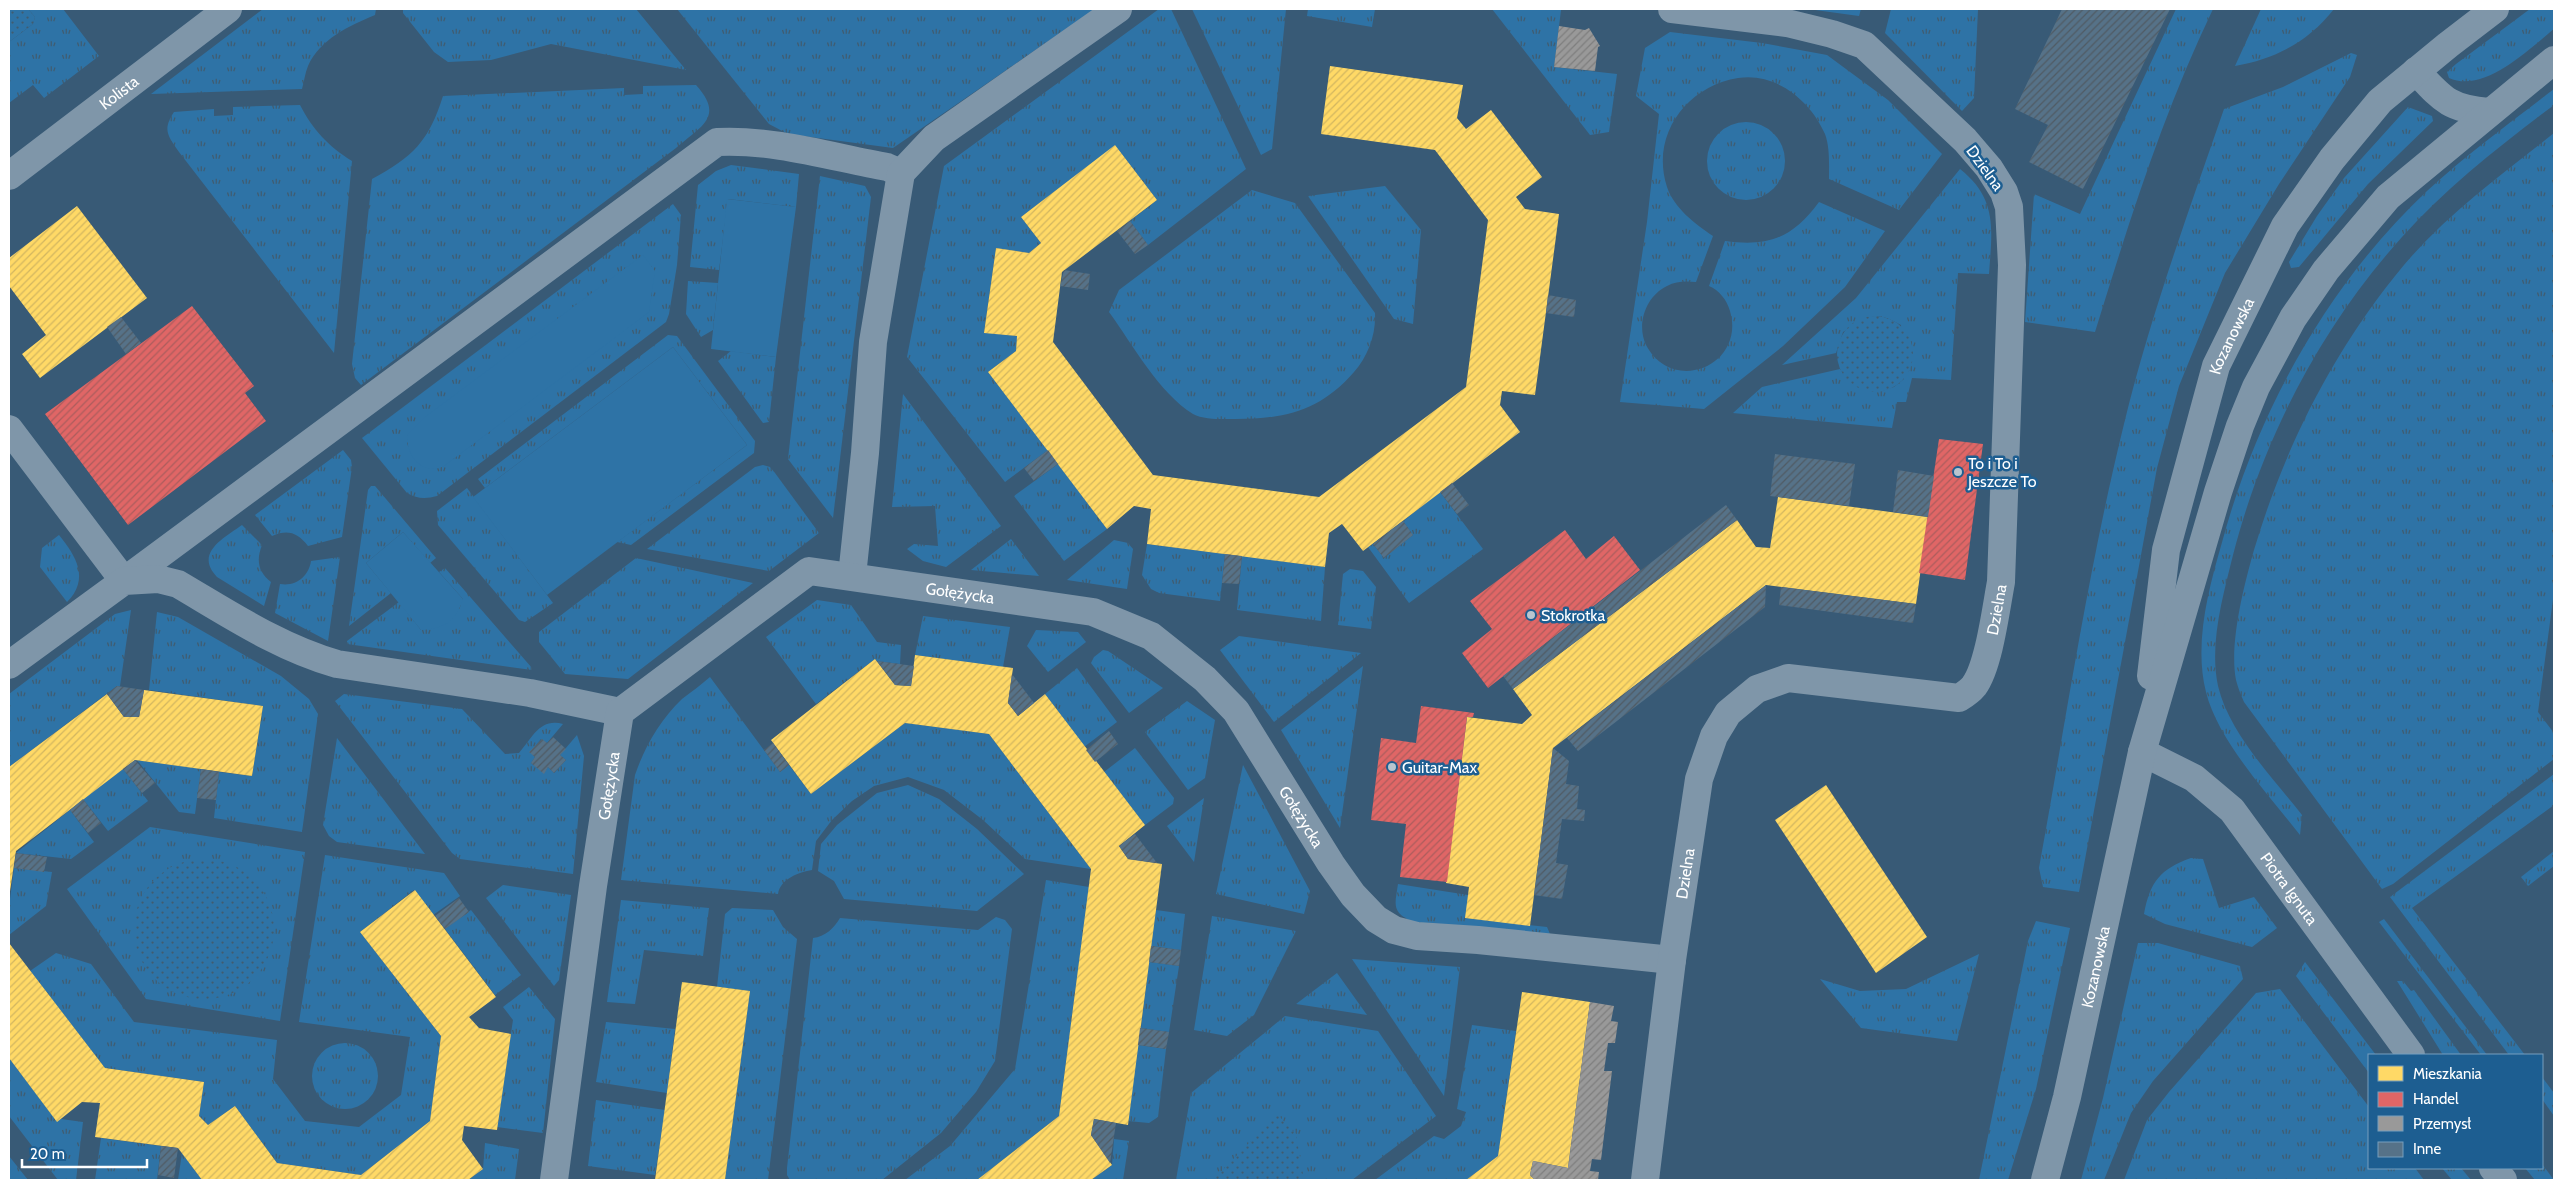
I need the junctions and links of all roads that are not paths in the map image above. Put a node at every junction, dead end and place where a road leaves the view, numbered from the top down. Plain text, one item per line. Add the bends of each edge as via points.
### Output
1 (228, 9) edge
2 (1118, 9) edge
3 (1672, 9) edge
4 (2495, 9) edge
5 (2554, 60) edge
6 (2416, 71) junction
7 (2489, 112) junction
8 (901, 173) junction
9 (9, 176) edge
10 (9, 429) edge
11 (852, 576) junction
12 (124, 581) junction
13 (9, 666) edge
14 (620, 712) junction
15 (2142, 752) junction
16 (1672, 960) junction
17 (2410, 1054) edge
18 (2494, 1169) edge
19 (554, 1180) edge
20 (1645, 1180) edge
21 (2045, 1180) edge
22 (2503, 1180) edge

1 - 9 street, Kolista
2 - 8 street via 934,138
3 - 16 street, Dzielna via 1787,23 1864,45 1965,140 1989,168 2004,192 2009,208 2012,265 2001,582 1979,677 1974,686 1959,698 1788,678 1757,689 1728,713 1714,736 1699,779
4 - 6 street, Kozanowska
5 - 7 street, Kozanowska
6 - 7 street via 2443,100 2465,110
6 - 15 street, Kozanowska via 2380,101 2332,159 2285,226 2216,366 2166,550
7 - 15 street, Kozanowska via 2388,197 2326,270 2288,327 2256,387 2240,426
8 - 11 street via 873,342
8 - 12 street via 887,167 770,145 717,142
10 - 12 street
11 - 14 street, Gołężycka via 808,571
11 - 16 street, Gołężycka via 1093,612 1151,636 1200,675 1236,710 1353,895 1376,919 1394,930 1416,936
12 - 13 street
12 - 14 street via 158,579 178,584 293,650 338,664 530,693
14 - 19 street, Gołężycka
15 - 17 street, Piotra Ignuta via 2194,778 2232,810
15 - 21 street, Kozanowska via 2067,1097
16 - 20 street, Dzielna
18 - 22 street

